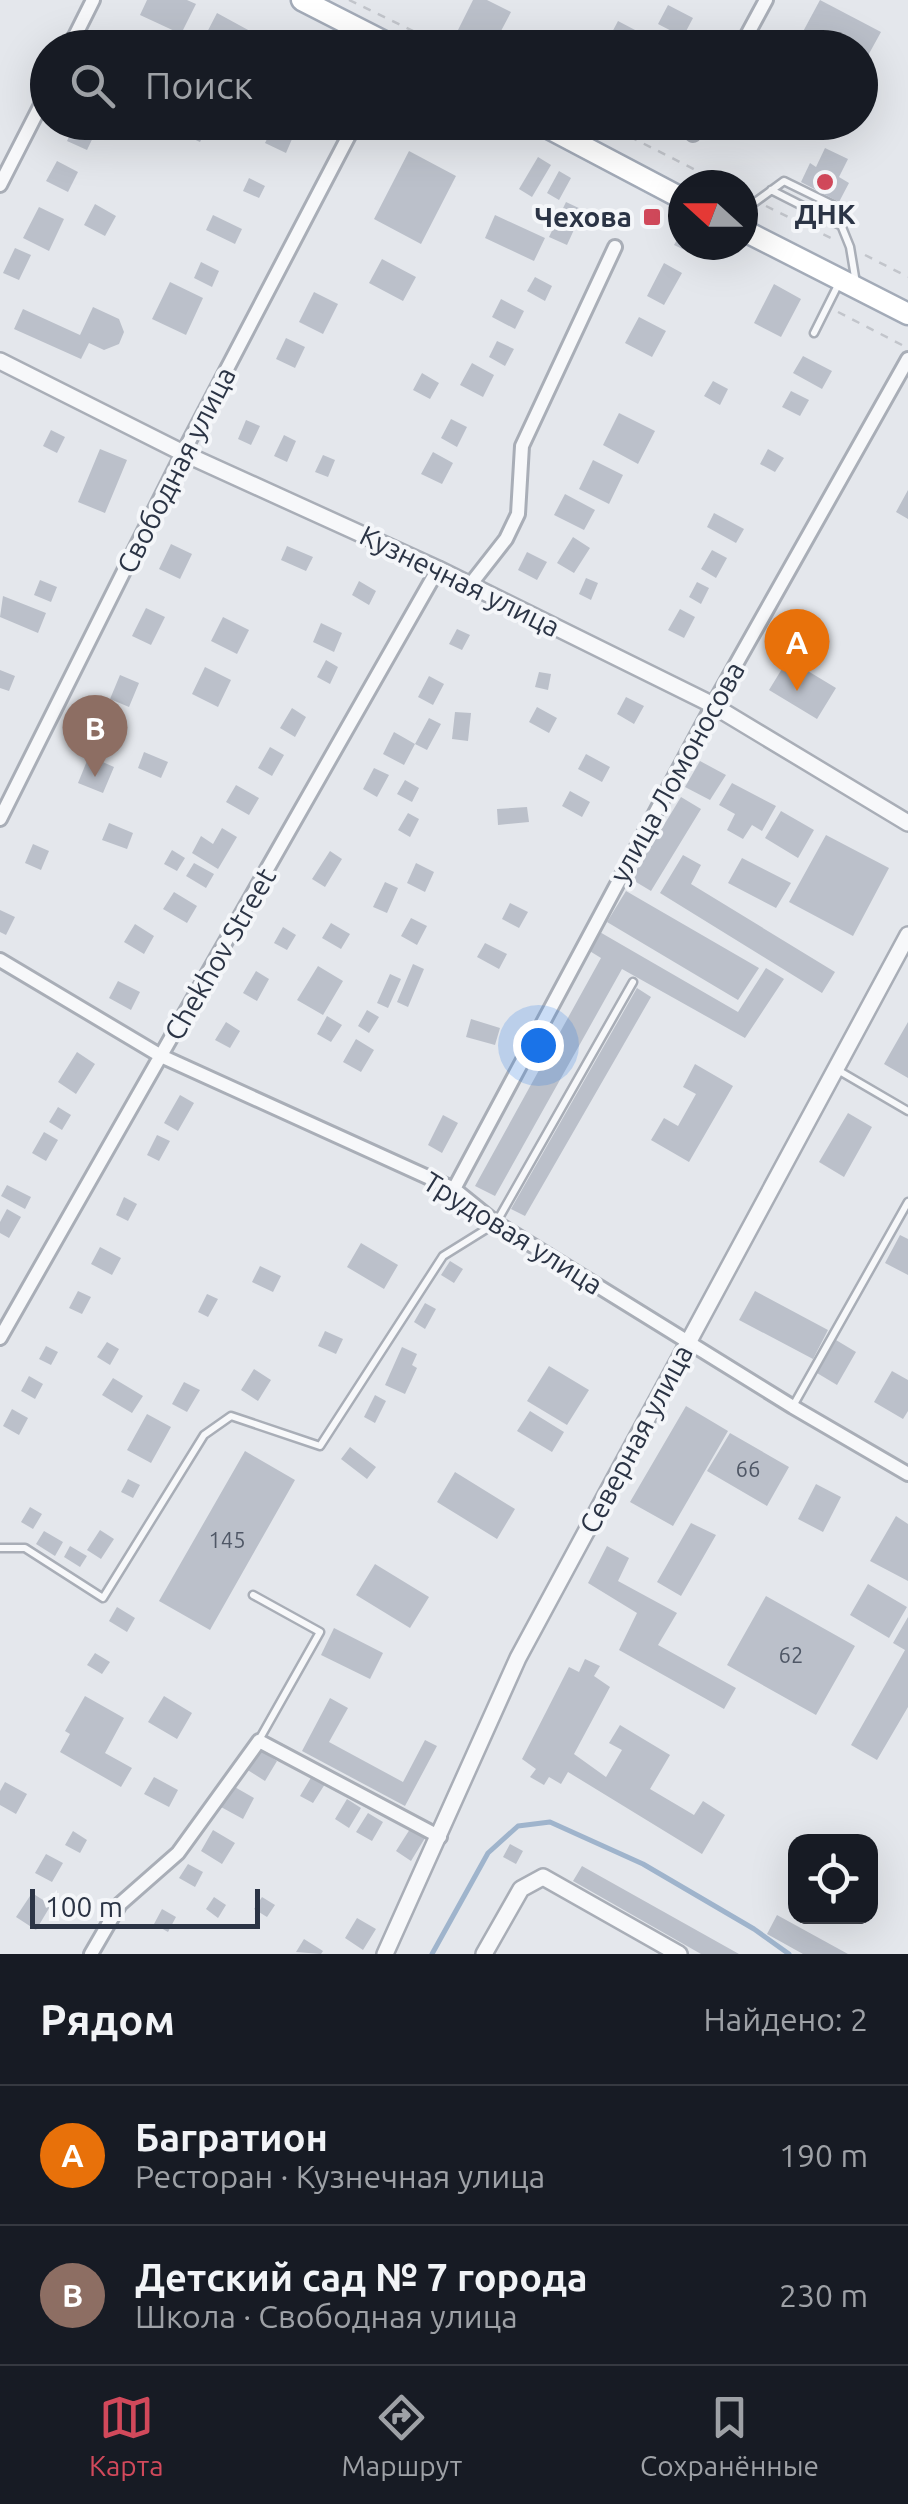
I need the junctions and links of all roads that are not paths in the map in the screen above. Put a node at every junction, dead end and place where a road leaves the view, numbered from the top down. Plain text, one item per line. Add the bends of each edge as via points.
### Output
1 (93, 0) edge
2 (302, 0) edge
3 (766, 0) edge
4 (78, 30) edge
5 (362, 30) edge
6 (750, 30) edge
7 (30, 126) edge
8 (347, 140) edge
9 (571, 140) edge
10 (0, 185) edge
11 (771, 190) junction
12 (668, 192) edge
13 (758, 198) edge
14 (844, 226) junction
15 (758, 238) edge
16 (615, 246) dead end
17 (849, 285) junction
18 (908, 314) edge
19 (814, 333) dead end
20 (908, 359) edge
21 (0, 361) edge
22 (184, 453) junction
23 (438, 568) junction
24 (470, 585) junction
25 (713, 705) junction
26 (0, 818) edge
27 (908, 823) edge
28 (908, 935) edge
29 (0, 960) edge
30 (633, 982) dead end
31 (162, 1056) junction
32 (834, 1069) junction
33 (908, 1110) edge
34 (454, 1189) junction
35 (908, 1202) edge
36 (496, 1223) junction
37 (0, 1338) edge
38 (688, 1342) junction
39 (793, 1407) junction
40 (908, 1474) edge
41 (0, 1548) edge
42 (253, 1595) dead end
43 (258, 1741) junction
44 (440, 1837) junction
45 (91, 1954) edge
46 (385, 1954) edge
47 (484, 1954) edge
48 (679, 1954) edge

1 - 4 street
2 - 5 main road
3 - 6 street
7 - 10 street
8 - 22 street, Свободная улица
9 - 12 main road
11 - 13 lane
11 - 14 lane
11 - 14 lane via 784,181 834,205
14 - 17 lane
15 - 17 main road
16 - 24 street via 522,446 518,514
17 - 18 main road
17 - 19 lane
20 - 25 street, улица Ломоносова
21 - 22 street, Кузнечная улица
22 - 23 street, Кузнечная улица
22 - 26 street, Свободная улица
23 - 24 street, Кузнечная улица
23 - 31 street, Chekhov Street
24 - 25 street, Кузнечная улица
25 - 27 street, Кузнечная улица
25 - 34 street, улица Ломоносова
28 - 32 street, Северная улица
29 - 31 street, Трудовая улица
30 - 36 lane
31 - 34 street, Трудовая улица
31 - 37 street, Chekhov Street
32 - 33 lane
32 - 38 street, Северная улица
34 - 36 street, Трудовая улица
35 - 39 lane
36 - 38 street, Трудовая улица
36 - 41 lane via 443,1256 320,1446 231,1416 204,1435 102,1598 25,1548
38 - 39 street, Трудовая улица
38 - 44 street, Северная улица via 518,1658
39 - 40 street, Трудовая улица
42 - 43 lane via 320,1632
43 - 44 street
43 - 45 street via 178,1852 120,1904
44 - 46 street, Северная улица
47 - 48 street via 521,1889 543,1877

